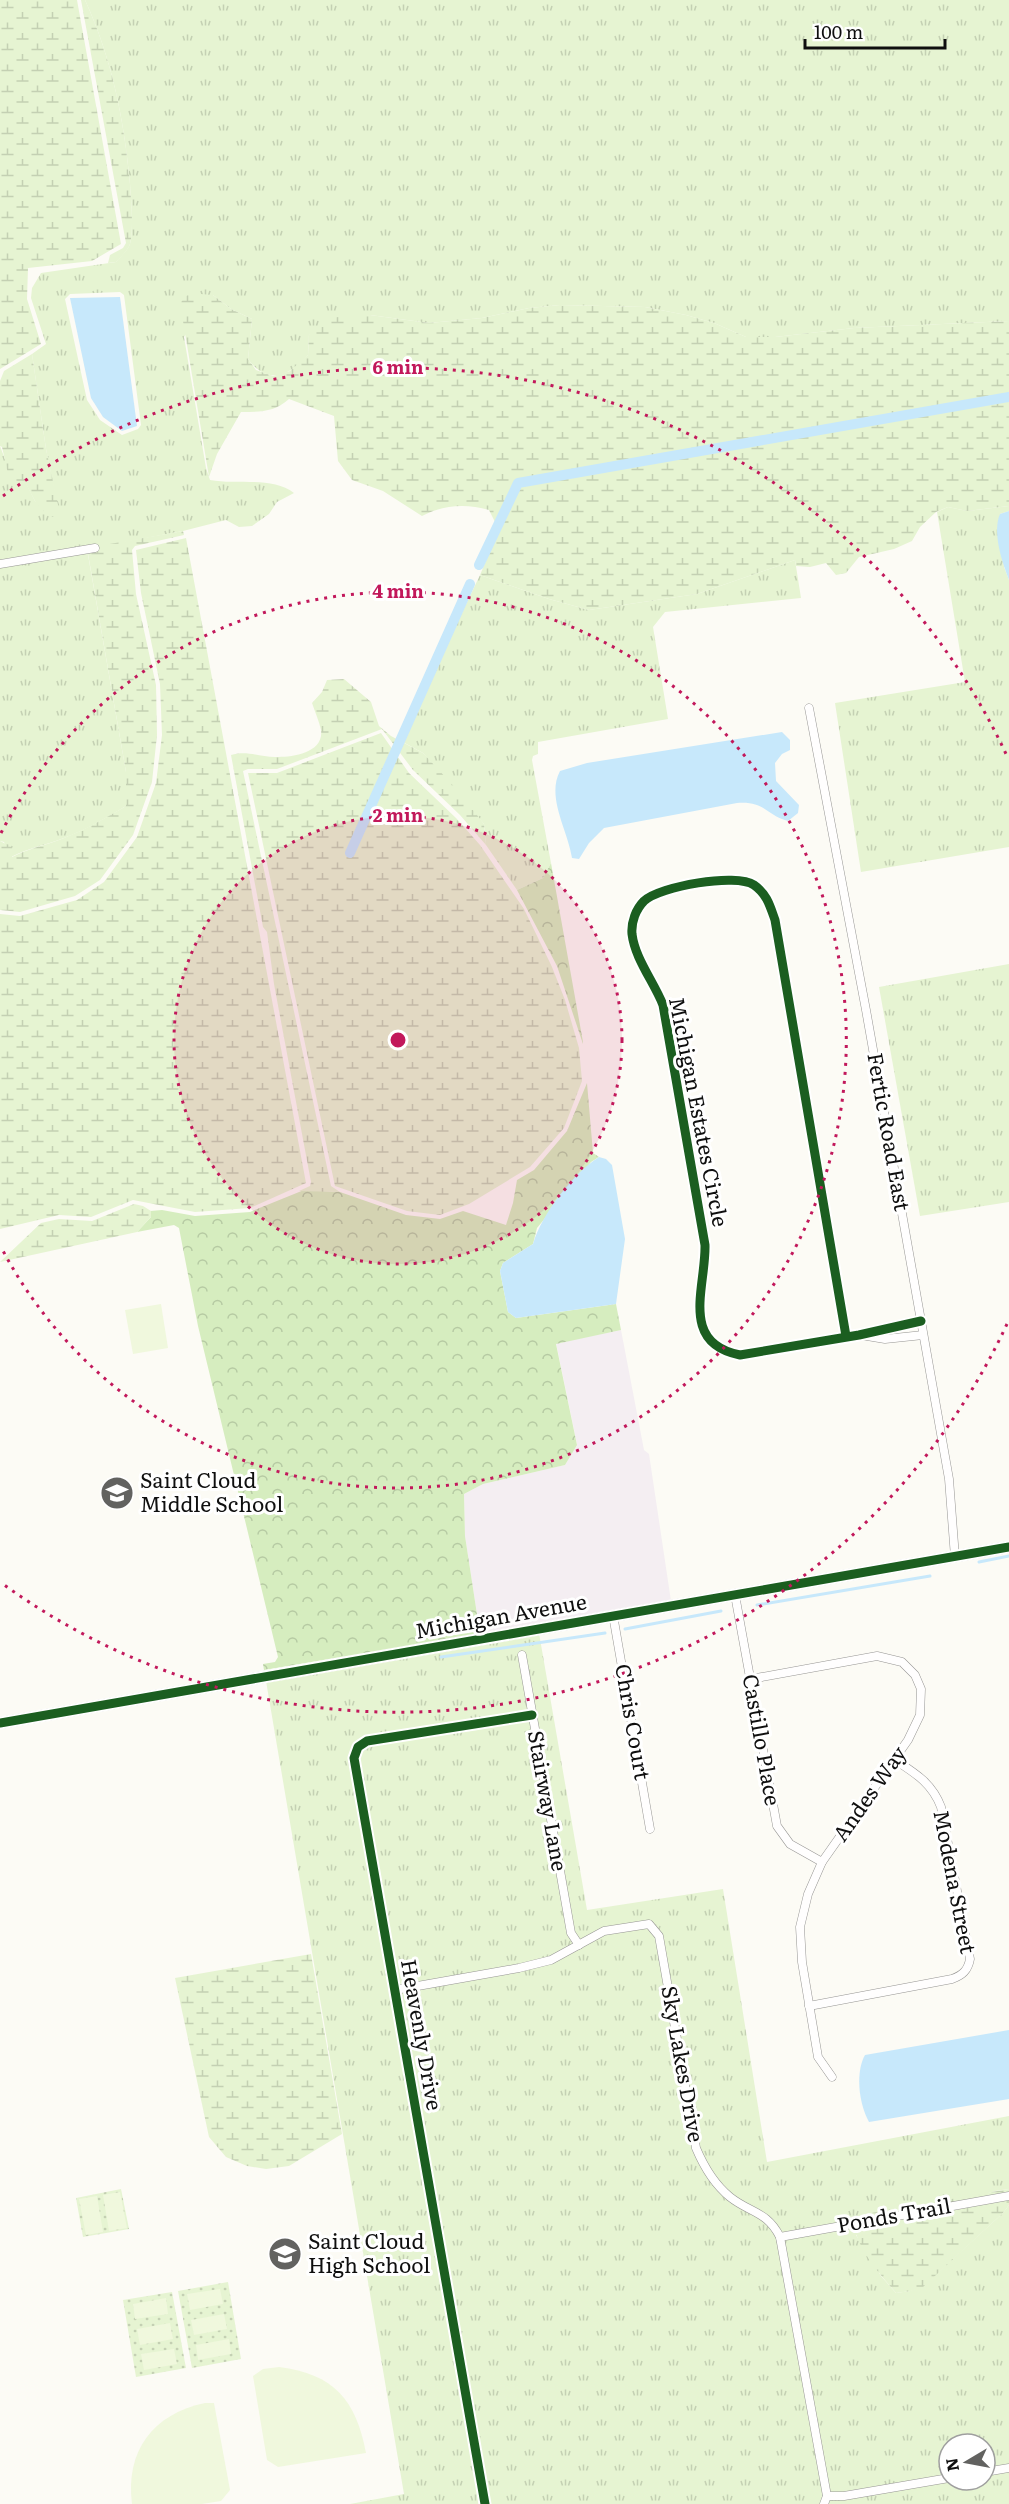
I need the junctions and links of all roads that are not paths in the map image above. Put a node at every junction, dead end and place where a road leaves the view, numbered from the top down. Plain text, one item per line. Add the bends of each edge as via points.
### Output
1 (95, 548) dead end
2 (0, 564) edge
3 (809, 708) dead end
4 (921, 1321) junction
5 (859, 1335) junction
6 (923, 1335) junction
7 (846, 1336) junction
8 (1009, 1547) edge
9 (955, 1557) junction
10 (735, 1595) junction
11 (613, 1615) junction
12 (522, 1655) dead end
13 (751, 1679) junction
14 (532, 1715) junction
15 (0, 1723) edge
16 (894, 1760) junction
17 (650, 1829) dead end
18 (822, 1863) junction
19 (579, 1945) junction
20 (395, 1990) junction
21 (809, 2006) junction
22 (832, 2077) dead end
23 (1009, 2196) edge
24 (780, 2237) junction
25 (937, 2480) edge
26 (826, 2500) edge
27 (485, 2504) edge

1 - 2 street
3 - 4 street, Fertic Road East
4 - 5 street, Michigan Estates Circle
4 - 6 street, Fertic Road East
5 - 6 street, Michigan Estates Circle via 885,1339
5 - 7 street, Michigan Estates Circle
6 - 9 street, Fertic Road East via 949,1479
7 - 7 street, Michigan Estates Circle via 740,1355 723,1352 704,1331 699,1309 705,1245 663,1005 632,933 634,914 645,900 663,891 723,879 741,880 767,898 775,920
8 - 9 street, Michigan Avenue
9 - 10 street, Michigan Avenue
10 - 11 street, Michigan Avenue
10 - 13 street, Castillo Place
11 - 15 street, Michigan Avenue
11 - 17 street, Chris Court
12 - 14 street, Stairway Lane
13 - 16 street, Andes Way via 869,1657 887,1656 902,1662 919,1683 922,1705 908,1740
13 - 18 street, Castillo Place via 777,1826 790,1844
14 - 19 street, Stairway Lane via 571,1933
14 - 20 street, Heavenly Drive via 367,1741 358,1747 354,1758
16 - 18 street, Andes Way
16 - 21 street, Modena Street via 919,1775 936,1792 969,1965 963,1974 952,1979
18 - 21 street, Andes Way via 807,1894 800,1927
19 - 20 street, Sky Lakes Drive via 551,1960 519,1968
19 - 24 street, Sky Lakes Drive via 604,1931 649,1924 654,1928 659,1936 696,2148 715,2182 773,2224
20 - 27 street, Heavenly Drive
21 - 22 street, Andes Way via 818,2057
23 - 24 street, Ponds Trail
24 - 26 street, Sky Lakes Drive
25 - 26 street

